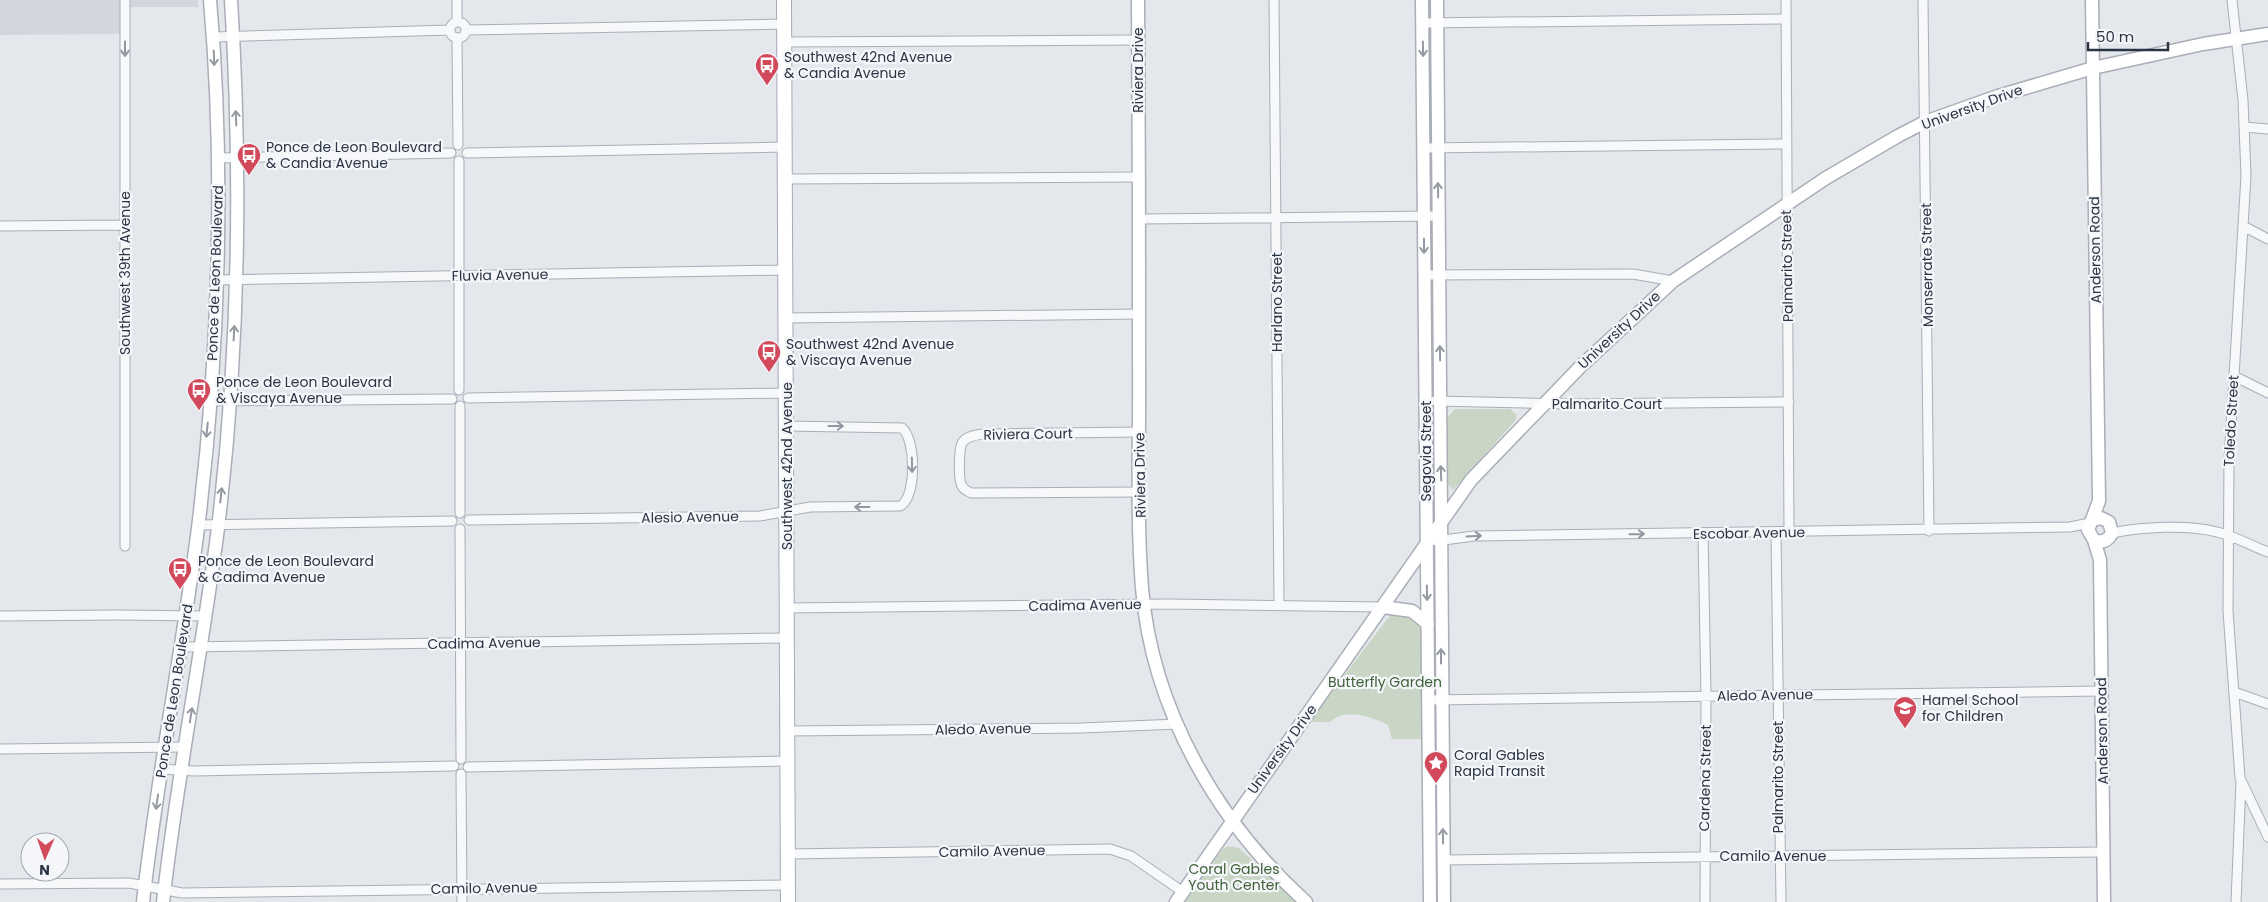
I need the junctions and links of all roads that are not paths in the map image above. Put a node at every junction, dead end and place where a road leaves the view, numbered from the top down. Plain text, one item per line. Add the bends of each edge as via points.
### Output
1 (125, 0) edge
2 (210, 0) edge
3 (231, 0) edge
4 (457, 0) edge
5 (784, 0) edge
6 (1138, 0) edge
7 (1274, 0) edge
8 (1422, 0) edge
9 (1437, 0) edge
10 (1786, 0) edge
11 (1923, 0) edge
12 (2092, 0) edge
13 (2232, 0) edge
14 (1786, 19) junction
15 (458, 22) junction
16 (1437, 22) junction
17 (1423, 23) junction
18 (784, 24) junction
19 (450, 30) junction
20 (466, 30) junction
21 (2268, 34) edge
22 (234, 36) junction
23 (214, 37) junction
24 (457, 38) junction
25 (2237, 38) junction
26 (1138, 40) junction
27 (784, 42) junction
28 (2093, 68) junction
29 (1925, 122) junction
30 (2245, 127) junction
31 (2268, 129) edge
32 (1786, 144) junction
33 (458, 145) junction
34 (785, 147) junction
35 (1424, 148) junction
36 (1438, 148) junction
37 (451, 153) junction
38 (467, 153) junction
39 (238, 156) junction
40 (218, 158) junction
41 (459, 161) junction
42 (1139, 177) junction
43 (786, 179) junction
44 (1787, 204) junction
45 (1424, 216) junction
46 (1438, 216) junction
47 (1139, 218) junction
48 (1277, 218) junction
49 (124, 225) junction
50 (0, 226) edge
51 (2244, 227) junction
52 (2268, 239) edge
53 (785, 270) junction
54 (459, 276) junction
55 (1425, 276) junction
56 (1439, 276) junction
57 (216, 280) junction
58 (237, 280) junction
59 (1673, 281) junction
60 (1139, 314) junction
61 (786, 318) junction
62 (2234, 376) junction
63 (459, 390) junction
64 (787, 393) junction
65 (2268, 393) edge
66 (452, 398) junction
67 (468, 398) junction
68 (210, 401) junction
69 (1426, 401) junction
70 (230, 402) junction
71 (1440, 402) junction
72 (1789, 402) junction
73 (1543, 404) junction
74 (460, 406) junction
75 (787, 426) junction
76 (1140, 432) junction
77 (1140, 492) junction
78 (786, 511) junction
79 (460, 512) junction
80 (469, 520) junction
81 (452, 521) junction
82 (1441, 521) junction
83 (198, 525) junction
84 (218, 525) junction
85 (460, 529) junction
86 (2100, 529) junction
87 (1929, 531) junction
88 (1776, 532) junction
89 (1789, 532) junction
90 (1702, 533) junction
91 (2227, 535) junction
92 (1441, 540) junction
93 (1426, 544) junction
94 (125, 546) dead end
95 (2268, 552) edge
96 (1144, 604) junction
97 (1279, 604) junction
98 (1383, 607) junction
99 (786, 608) junction
100 (0, 616) edge
101 (186, 616) junction
102 (206, 616) junction
103 (1428, 624) junction
104 (787, 638) junction
105 (460, 644) junction
106 (181, 647) junction
107 (201, 648) junction
108 (2101, 691) junction
109 (2234, 692) junction
110 (1778, 695) junction
111 (1706, 696) junction
112 (1435, 700) junction
113 (2268, 704) edge
114 (1178, 724) junction
115 (788, 731) junction
116 (165, 747) junction
117 (186, 747) junction
118 (0, 749) edge
119 (461, 759) junction
120 (788, 761) junction
121 (454, 766) junction
122 (468, 767) junction
123 (161, 769) junction
124 (182, 771) junction
125 (461, 774) junction
126 (2240, 778) junction
127 (1232, 821) junction
128 (2268, 837) edge
129 (2103, 852) junction
130 (788, 854) junction
131 (1705, 856) junction
132 (1779, 856) junction
133 (1444, 860) junction
134 (0, 884) edge
135 (788, 885) junction
136 (145, 886) junction
137 (462, 889) junction
138 (164, 896) edge
139 (1180, 897) edge
140 (143, 902) edge
141 (462, 902) edge
142 (788, 902) edge
143 (1306, 902) edge
144 (1430, 902) edge
145 (1444, 902) edge
146 (1705, 902) edge
147 (1780, 902) edge
148 (2104, 902) edge
149 (2236, 902) edge

1 -> 49 street, Southwest 39th Avenue
2 - 23 street, Ponce de Leon Boulevard
3 - 22 street, Ponce de Leon Boulevard
4 - 15 street
5 - 18 main road, Southwest 42nd Avenue
6 - 26 street, Riviera Drive
7 - 48 street, Harlano Street
8 - 17 street, Segovia Street
9 - 16 street, Segovia Street
10 - 14 street, Palmarito Street
11 - 29 street, Monserrate Street
12 - 28 street, Anderson Road
13 - 25 street, Toledo Street
14 - 16 street
14 - 32 street, Palmarito Street
15 - 19 street via 453,23
15 - 20 street via 463,23
16 - 17 street
16 - 36 street, Segovia Street
17 -> 35 street, Segovia Street
18 - 20 street
18 - 27 main road, Southwest 42nd Avenue
19 - 22 street
19 - 24 street
20 - 24 street
21 - 25 street, University Drive
22 - 23 street
39 -> 22 street, Ponce de Leon Boulevard
23 -> 40 street, Ponce de Leon Boulevard
24 - 33 street
25 - 28 street, University Drive
25 - 30 street, Toledo Street
26 - 27 street
26 - 42 street, Riviera Drive
27 - 34 main road, Southwest 42nd Avenue
28 - 29 street, University Drive
28 - 86 street, Anderson Road
29 - 44 street, University Drive via 1867,153
29 - 87 street, Monserrate Street
30 - 31 street
30 - 51 street, Toledo Street
32 - 36 street
32 - 44 street, Palmarito Street
33 - 37 street via 452,148
33 - 38 street
34 - 38 street
34 - 43 main road, Southwest 42nd Avenue
35 - 36 street
35 - 45 street, Segovia Street
46 -> 36 street, Segovia Street
37 - 39 street
37 - 41 street
38 - 41 street via 464,160
39 - 40 street
39 - 58 street, Ponce de Leon Boulevard
40 - 57 street, Ponce de Leon Boulevard
41 - 54 street
42 - 43 street
42 - 47 street, Riviera Drive
43 - 53 main road, Southwest 42nd Avenue
44 - 59 street, University Drive
44 - 72 street, Palmarito Street
45 - 46 street
45 - 48 street
45 -> 55 street, Segovia Street
46 - 56 street, Segovia Street
47 - 48 street
47 - 60 street, Riviera Drive
48 - 97 street, Harlano Street
49 - 50 street
49 - 94 street, Southwest 39th Avenue
51 - 52 street
51 - 62 street, Toledo Street
53 - 54 street, Fluvia Avenue
53 - 61 main road, Southwest 42nd Avenue
54 - 58 street, Fluvia Avenue
54 - 63 street
55 - 56 street
55 - 69 street, Segovia Street
56 - 59 street via 1632,274
71 -> 56 street, Segovia Street
57 - 58 street, Fluvia Avenue
57 - 68 street, Ponce de Leon Boulevard
70 -> 58 street, Ponce de Leon Boulevard
59 - 73 street, University Drive
60 - 61 street
60 - 76 street, Riviera Drive
61 - 64 main road, Southwest 42nd Avenue
62 - 65 street
62 - 91 street, Toledo Street
63 - 66 street
63 - 67 street
64 - 67 street
64 - 75 main road, Southwest 42nd Avenue
66 - 70 street
66 - 74 street via 453,403
67 - 74 street via 465,405
68 - 70 street
68 -> 83 street, Ponce de Leon Boulevard
69 - 71 street, Palmarito Court
69 - 93 street, Segovia Street
84 -> 70 street, Ponce de Leon Boulevard
71 - 73 street, Palmarito Court
82 -> 71 street, Segovia Street
72 - 73 street, Palmarito Court
72 - 89 street, Palmarito Street
73 - 82 street, University Drive via 1482,468
74 - 79 street
75 - 78 main road, Southwest 42nd Avenue
75 -> 78 street, Alesio Avenue via 894,426 905,430 910,440 912,460 908,500 900,506 810,507
76 - 77 street, Riviera Drive
76 - 77 street, Riviera Court via 983,434 964,440 960,457 962,486 976,494
77 - 96 street, Riviera Drive
78 - 80 street, Alesio Avenue via 760,516
78 - 99 main road, Southwest 42nd Avenue
79 - 80 street
79 - 81 street
80 - 85 street via 467,526
81 - 84 street
81 - 85 street
82 - 92 street, Segovia Street
82 - 93 street, University Drive
83 - 84 street
83 - 101 street, Ponce de Leon Boulevard
84 - 102 street, Ponce de Leon Boulevard
85 - 105 street
86 - 87 street, Escobar Avenue
86 - 91 street, Escobar Avenue via 2201,529
86 - 108 street, Anderson Road
87 - 89 street, Escobar Avenue
88 - 89 street, Escobar Avenue
88 - 90 street, Escobar Avenue
88 - 110 street, Palmarito Street
92 -> 90 street, Escobar Avenue via 1474,536
90 - 111 street, Cardena Street
91 - 95 street, Escobar Avenue
91 - 109 street, Toledo Street
92 - 93 street, Escobar Avenue
112 -> 92 street, Segovia Street
93 - 98 street, University Drive
93 -> 103 street, Segovia Street
96 - 97 street, Cadima Avenue
96 - 99 street, Cadima Avenue
96 - 114 street, Riviera Drive via 1159,670
97 - 98 street, Cadima Avenue
98 - 103 street via 1412,611
98 - 127 street, University Drive
99 - 104 main road, Southwest 42nd Avenue
100 - 101 street
101 - 102 street
101 - 106 street, Ponce de Leon Boulevard
102 - 107 street, Ponce de Leon Boulevard
103 - 112 street, Segovia Street
104 - 105 street, Cadima Avenue
104 - 115 main road, Southwest 42nd Avenue
105 - 107 street, Cadima Avenue
105 - 119 street
106 - 107 street, Cadima Avenue
106 - 116 street, Ponce de Leon Boulevard
117 -> 107 street, Ponce de Leon Boulevard
108 - 110 street, Aledo Avenue
108 - 129 street, Anderson Road
109 - 113 street
109 - 126 street, Toledo Street
110 - 111 street, Aledo Avenue
110 - 132 street, Palmarito Street
111 - 112 street, Aledo Avenue
111 - 131 street, Cardena Street
133 -> 112 street, Segovia Street
112 - 144 street, Segovia Street
114 - 115 street, Aledo Avenue
114 - 127 street, Riviera Drive via 1202,775
115 - 120 main road, Southwest 42nd Avenue
116 - 117 street
116 - 118 street
116 - 123 street, Ponce de Leon Boulevard
117 - 124 street, Ponce de Leon Boulevard
119 - 121 street
119 - 122 street via 467,762
120 - 122 street
120 - 130 main road, Southwest 42nd Avenue
121 - 124 street
121 - 125 street
122 - 125 street
123 - 124 street
123 -> 136 street, Ponce de Leon Boulevard
124 - 138 street, Ponce de Leon Boulevard
125 - 137 street
126 - 128 street, Toledo Street
126 - 149 street
127 - 139 street, University Drive
127 - 143 street, Riviera Drive via 1269,866
129 - 132 street, Camilo Avenue
129 - 148 street, Anderson Road
130 - 135 main road, Southwest 42nd Avenue
130 - 139 street, Camilo Avenue via 1110,849 1131,856
131 - 132 street, Camilo Avenue
131 - 133 street, Camilo Avenue
131 - 146 street, Cardena Street
132 - 147 street, Palmarito Street
133 - 145 street, Segovia Street
134 - 136 street, Camilo Avenue via 129,883
135 - 137 street, Camilo Avenue
135 - 142 main road, Southwest 42nd Avenue
136 - 138 street, Camilo Avenue
136 - 140 street, Ponce de Leon Boulevard
137 - 138 street, Camilo Avenue
137 - 141 street

